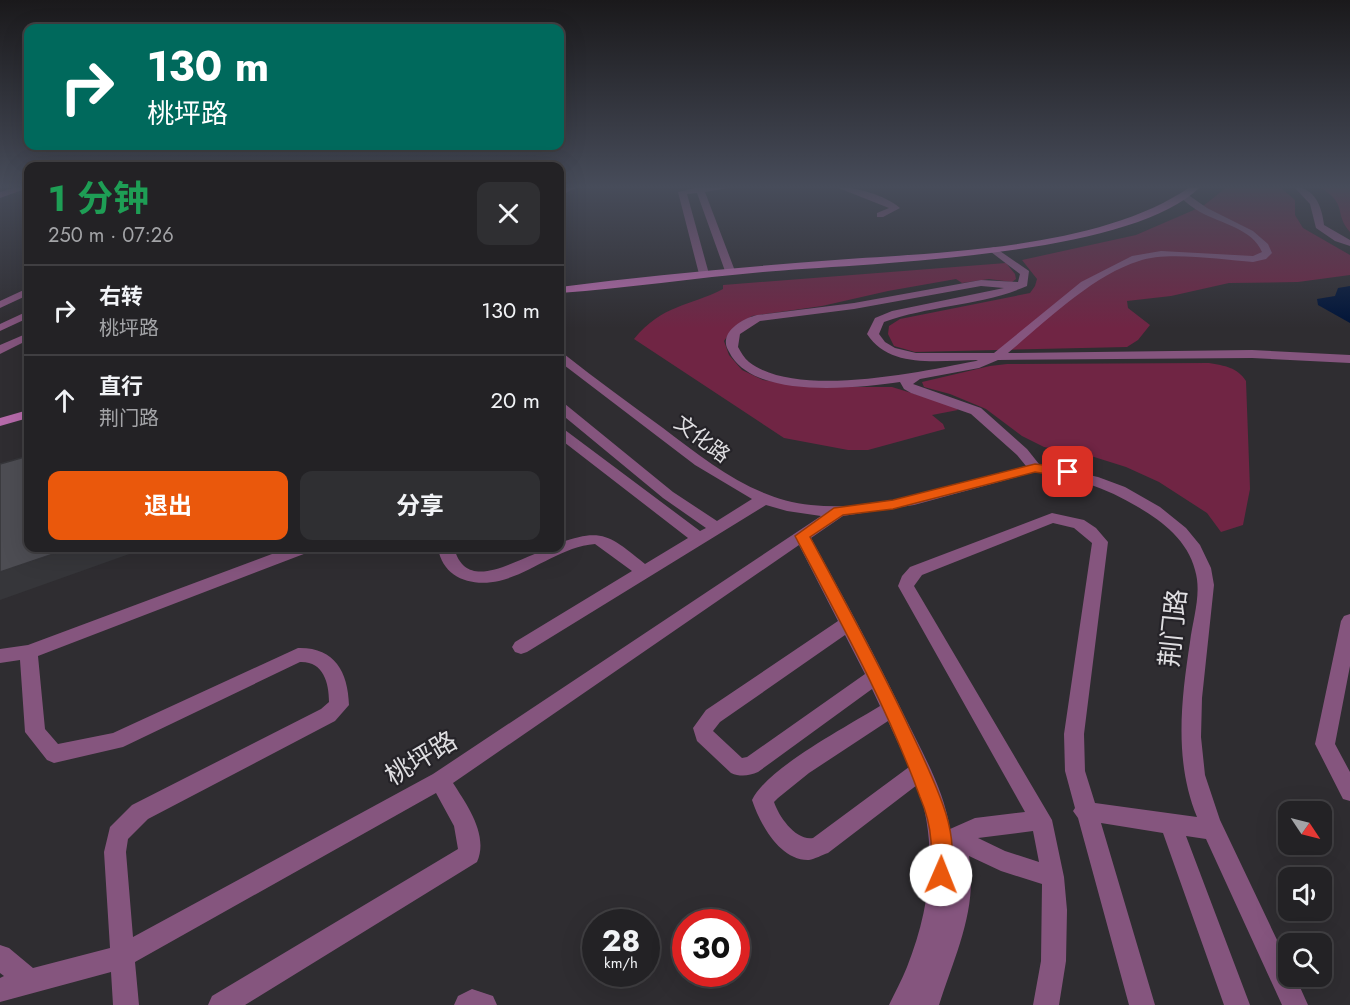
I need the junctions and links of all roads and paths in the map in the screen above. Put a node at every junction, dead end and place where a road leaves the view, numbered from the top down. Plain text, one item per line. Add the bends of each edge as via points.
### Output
1 (693, 234) edge
2 (716, 234) edge
3 (1080, 234) edge
4 (1250, 234) edge
5 (1331, 234) edge
6 (1350, 243) edge
7 (994, 250) junction
8 (730, 271) junction
9 (704, 274) junction
10 (1018, 286) junction
11 (564, 290) edge
12 (24, 293) edge
13 (0, 305) edge
14 (24, 316) edge
15 (0, 328) edge
16 (24, 338) edge
17 (0, 350) edge
18 (997, 356) junction
19 (1350, 359) edge
20 (564, 360) edge
21 (916, 376) junction
22 (564, 410) edge
23 (24, 415) edge
24 (0, 422) edge
25 (564, 435) edge
26 (1035, 468) junction
27 (764, 500) junction
28 (839, 511) junction
29 (717, 528) junction
30 (802, 536) junction
31 (700, 538) junction
32 (564, 548) edge
33 (292, 552) edge
34 (448, 552) edge
35 (553, 552) edge
36 (644, 572) junction
37 (1350, 621) edge
38 (849, 623) junction
39 (521, 647) dead end
40 (29, 652) junction
41 (0, 656) edge
42 (876, 676) junction
43 (891, 709) junction
44 (920, 771) junction
45 (440, 780) junction
46 (1350, 792) edge
47 (1084, 811) junction
48 (1041, 820) junction
49 (1171, 824) junction
50 (1214, 830) junction
51 (955, 838) junction
52 (1053, 877) junction
53 (0, 957) edge
54 (121, 957) junction
55 (28, 980) junction
56 (0, 990) edge
57 (126, 1005) edge
58 (221, 1005) edge
59 (467, 1005) edge
60 (484, 1005) edge
61 (902, 1005) edge
62 (926, 1005) edge
63 (1046, 1005) edge
64 (1142, 1005) edge
65 (1237, 1005) edge
66 (1295, 1005) edge

1 - 9 street
2 - 8 street
3 - 7 main road
4 - 18 street via 1266,248 1262,257 1161,254 1136,258 1085,284
5 - 6 street
7 - 8 main road
7 - 10 street via 1025,273 1023,284
8 - 9 main road
9 - 11 main road
10 - 18 street via 895,313 879,320 873,334 896,353 916,357
10 - 21 street via 981,283 854,306 757,318 733,337 732,347 738,357 755,371 773,378 837,385
12 - 13 street
14 - 15 street
16 - 17 street
18 - 19 street via 1252,354
18 - 21 street via 979,364
20 - 27 street, 文化路 via 721,479
21 - 26 street via 909,379 908,386 976,411
22 - 29 street via 668,495
23 - 24 main road
25 - 31 street
26 - 28 street, 荆门路 via 893,504
26 - 50 street, 荆门路 via 1088,477 1144,503 1182,533 1204,568 1190,744 1199,793
27 - 28 street, 文化路
27 - 29 street
28 - 30 street, 桃坪路
29 - 31 street
30 - 38 street
30 - 45 street, 桃坪路
31 - 36 street
32 - 36 street via 596,539
33 - 40 street
34 - 35 street via 455,569 464,576 486,578
36 - 39 street
37 - 46 street via 1325,744
38 - 42 street
38 - 42 street via 713,716 703,728 704,735 738,767 751,766
40 - 41 street
40 - 54 street via 35,732 54,754 116,741 298,655 317,656 330,666 340,694 339,705 328,716 140,812 118,834 115,852
42 - 43 street
43 - 44 street
43 - 44 street via 772,789 763,800 765,809 795,845 809,850 820,846
44 - 61 street via 937,814 941,875 938,903
45 - 54 street, 桃坪路
45 - 58 street via 463,822 471,843 469,855
47 - 48 street via 1075,771 1074,734 1100,542 1088,529 1052,518 916,571 906,586
47 - 49 street
47 - 64 street
48 - 51 street via 975,828
48 - 52 street
49 - 50 street
49 - 65 street
50 - 66 street, 荆门路
51 - 52 street via 1001,860
51 - 62 street via 961,877 958,910
52 - 63 street via 1056,917
53 - 55 street
54 - 55 street, 桃坪路
54 - 57 street
55 - 56 street, 桃坪路
59 - 60 street

